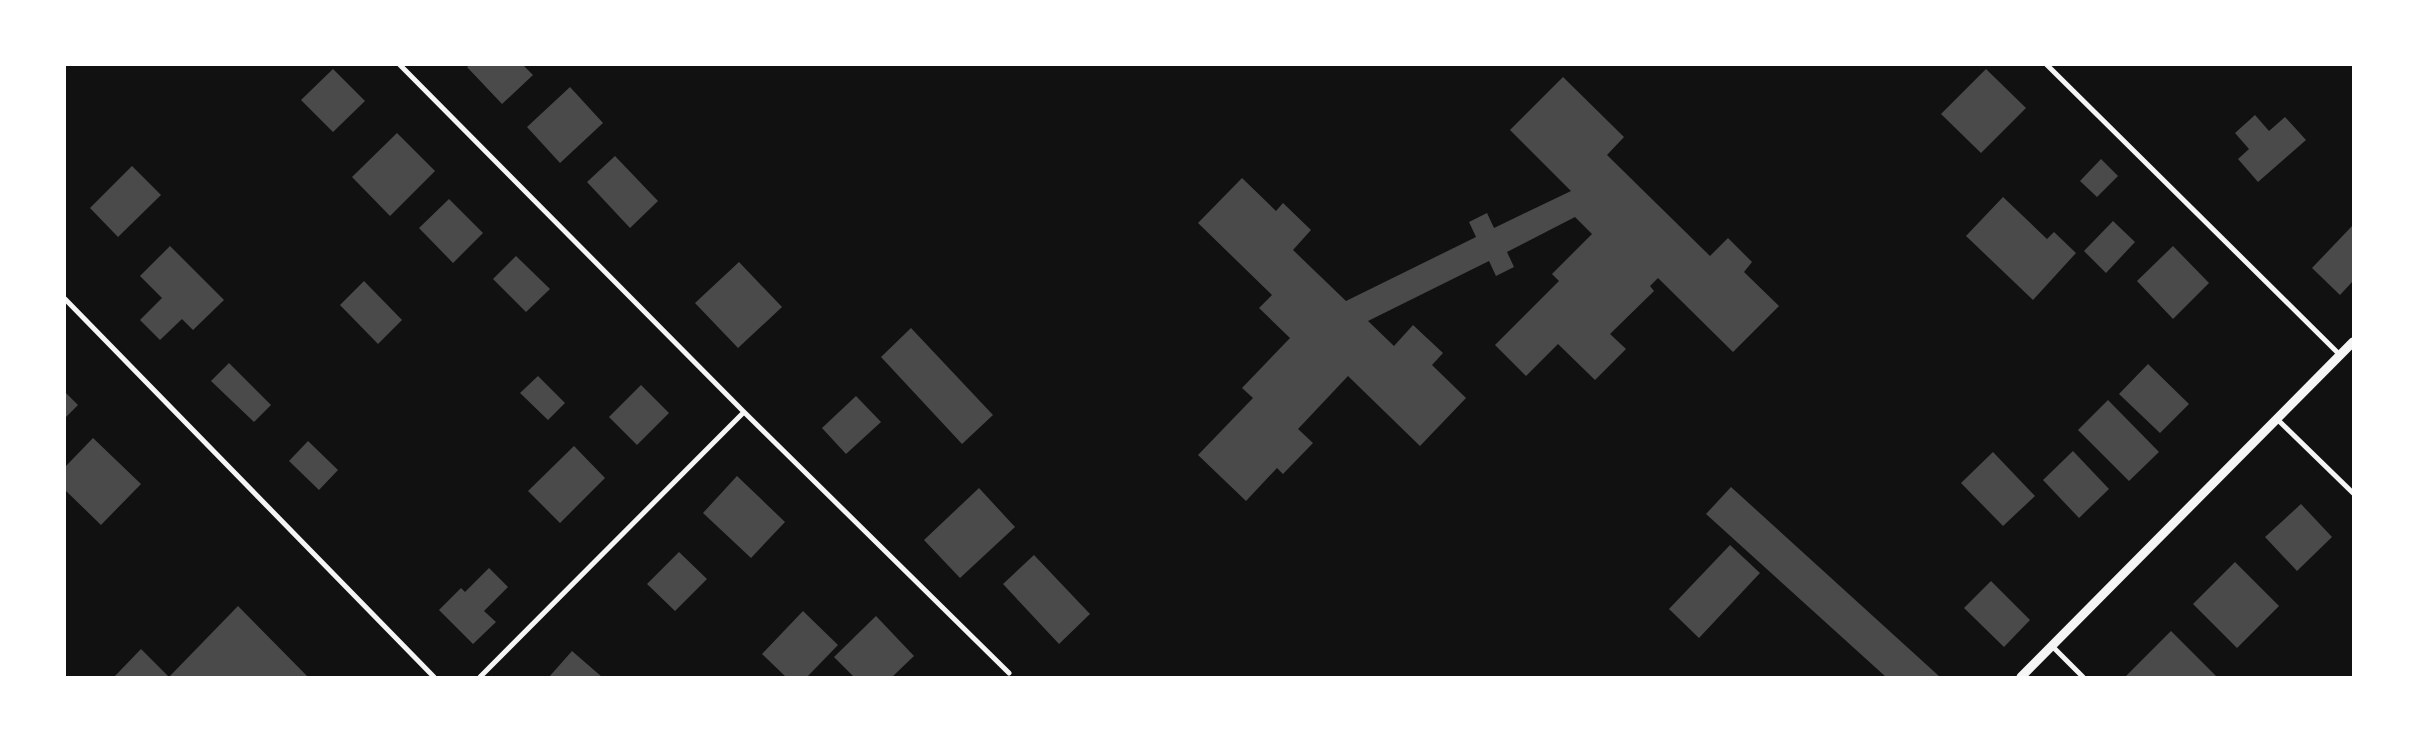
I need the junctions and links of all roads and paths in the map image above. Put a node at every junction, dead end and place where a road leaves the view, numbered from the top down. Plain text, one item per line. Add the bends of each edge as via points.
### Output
1 (400, 65) edge
2 (2047, 65) edge
3 (65, 299) edge
4 (2353, 342) edge
5 (2340, 355) junction
6 (744, 412) junction
7 (2277, 418) junction
8 (2353, 492) edge
9 (2052, 646) junction
10 (1009, 673) dead end
11 (434, 677) edge
12 (480, 677) edge
13 (2021, 677) edge
14 (2083, 677) edge

1 - 6 street
2 - 5 street
3 - 11 street
4 - 5 street
5 - 7 street
6 - 10 street
6 - 12 street
7 - 8 street
7 - 9 street
9 - 13 street
9 - 14 street

